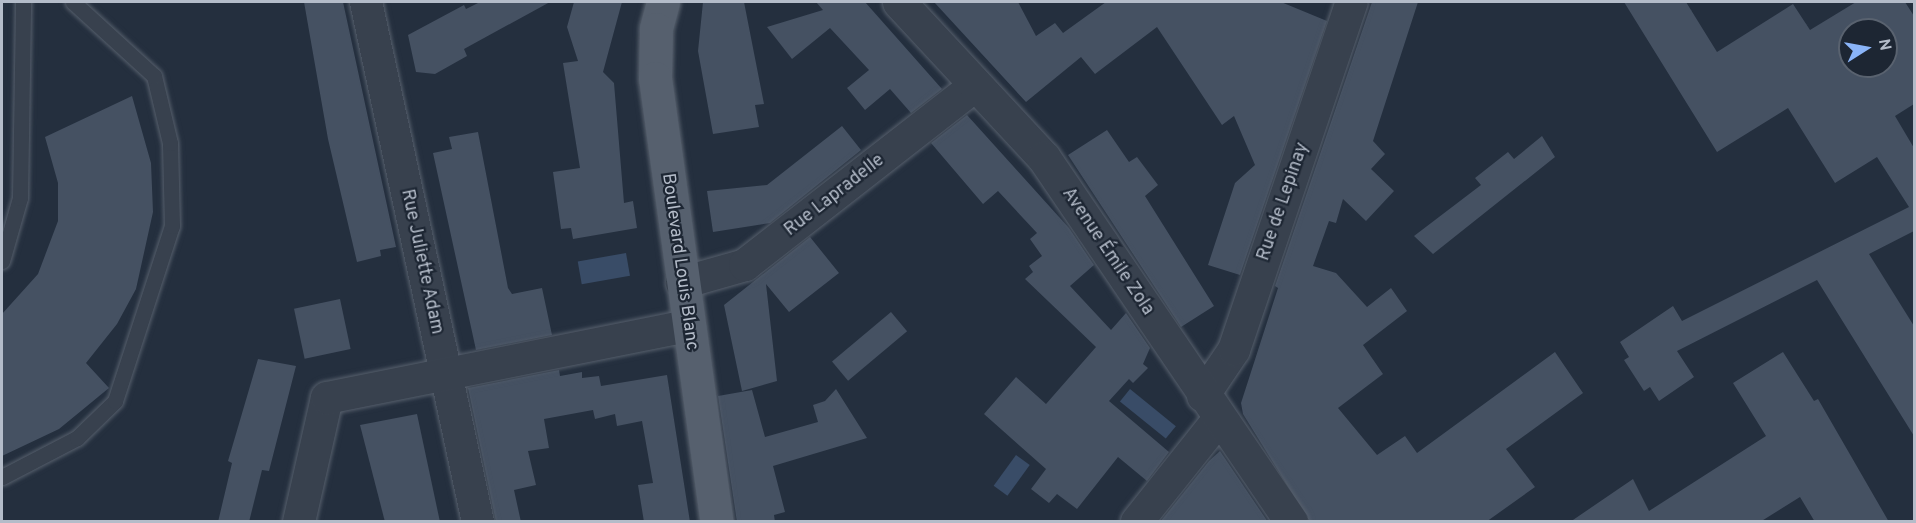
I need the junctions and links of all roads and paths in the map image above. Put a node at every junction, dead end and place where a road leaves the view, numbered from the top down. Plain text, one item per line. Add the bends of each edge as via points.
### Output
1 (23, 2) edge
2 (73, 2) edge
3 (663, 2) edge
4 (899, 2) edge
5 (372, 4) edge
6 (1345, 4) edge
7 (975, 86) junction
8 (2, 261) edge
9 (682, 283) junction
10 (688, 326) junction
11 (444, 371) junction
12 (1211, 407) junction
13 (2, 477) edge
14 (299, 522) edge
15 (478, 522) edge
16 (717, 522) edge
17 (1137, 522) edge
18 (1291, 522) edge

1 - 8 lane via 20,198
2 - 13 lane via 154,76 170,142 172,226 115,401 77,438
3 - 9 main road, Boulevard Louis Blanc via 656,29 655,78
4 - 7 street, Avenue Émile Zola
5 - 11 street, Rue Juliette Adam
6 - 12 street, Rue de Lepinay via 1234,350
7 - 9 street, Rue Lapradelle via 745,265
7 - 12 street, Avenue Émile Zola via 1044,159
9 - 10 main road, Boulevard Louis Blanc
10 - 11 street
10 - 16 main road, Boulevard Louis Blanc
11 - 14 street via 327,398
11 - 15 street, Rue Juliette Adam
12 - 17 street, Rue de Lepinay
12 - 18 street, Avenue Émile Zola

